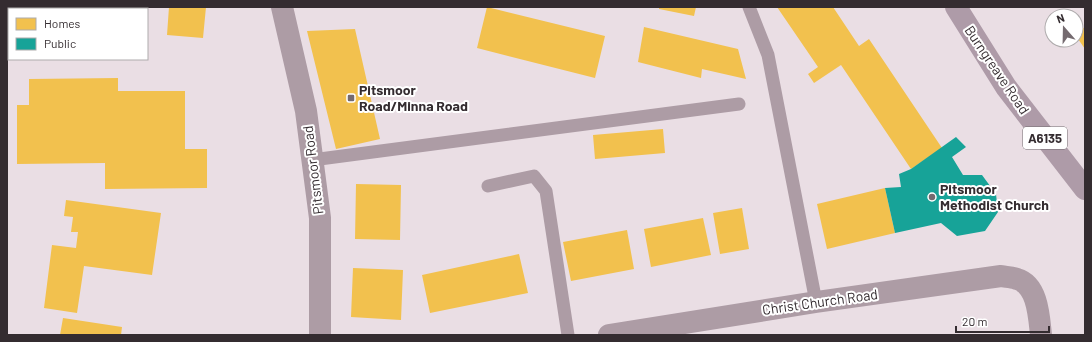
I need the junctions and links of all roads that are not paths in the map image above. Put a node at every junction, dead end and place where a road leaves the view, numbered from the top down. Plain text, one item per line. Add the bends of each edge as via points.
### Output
1 (282, 7) edge
2 (749, 7) edge
3 (956, 7) edge
4 (739, 104) dead end
5 (312, 160) junction
6 (488, 186) dead end
7 (1085, 189) edge
8 (816, 302) junction
9 (320, 335) edge
10 (568, 335) edge
11 (609, 335) edge
12 (1040, 335) edge

1 - 5 street, Pitsmoor Road via 306,111
2 - 8 lane via 768,55
3 - 7 main road, Burngreave Road / A6135 via 1006,87
4 - 5 lane
5 - 9 street, Pitsmoor Road via 320,218
6 - 10 lane via 534,176 546,191
8 - 11 street, Christ Church Road
8 - 12 street, Christ Church Road via 1001,276 1018,279 1030,287 1039,314

